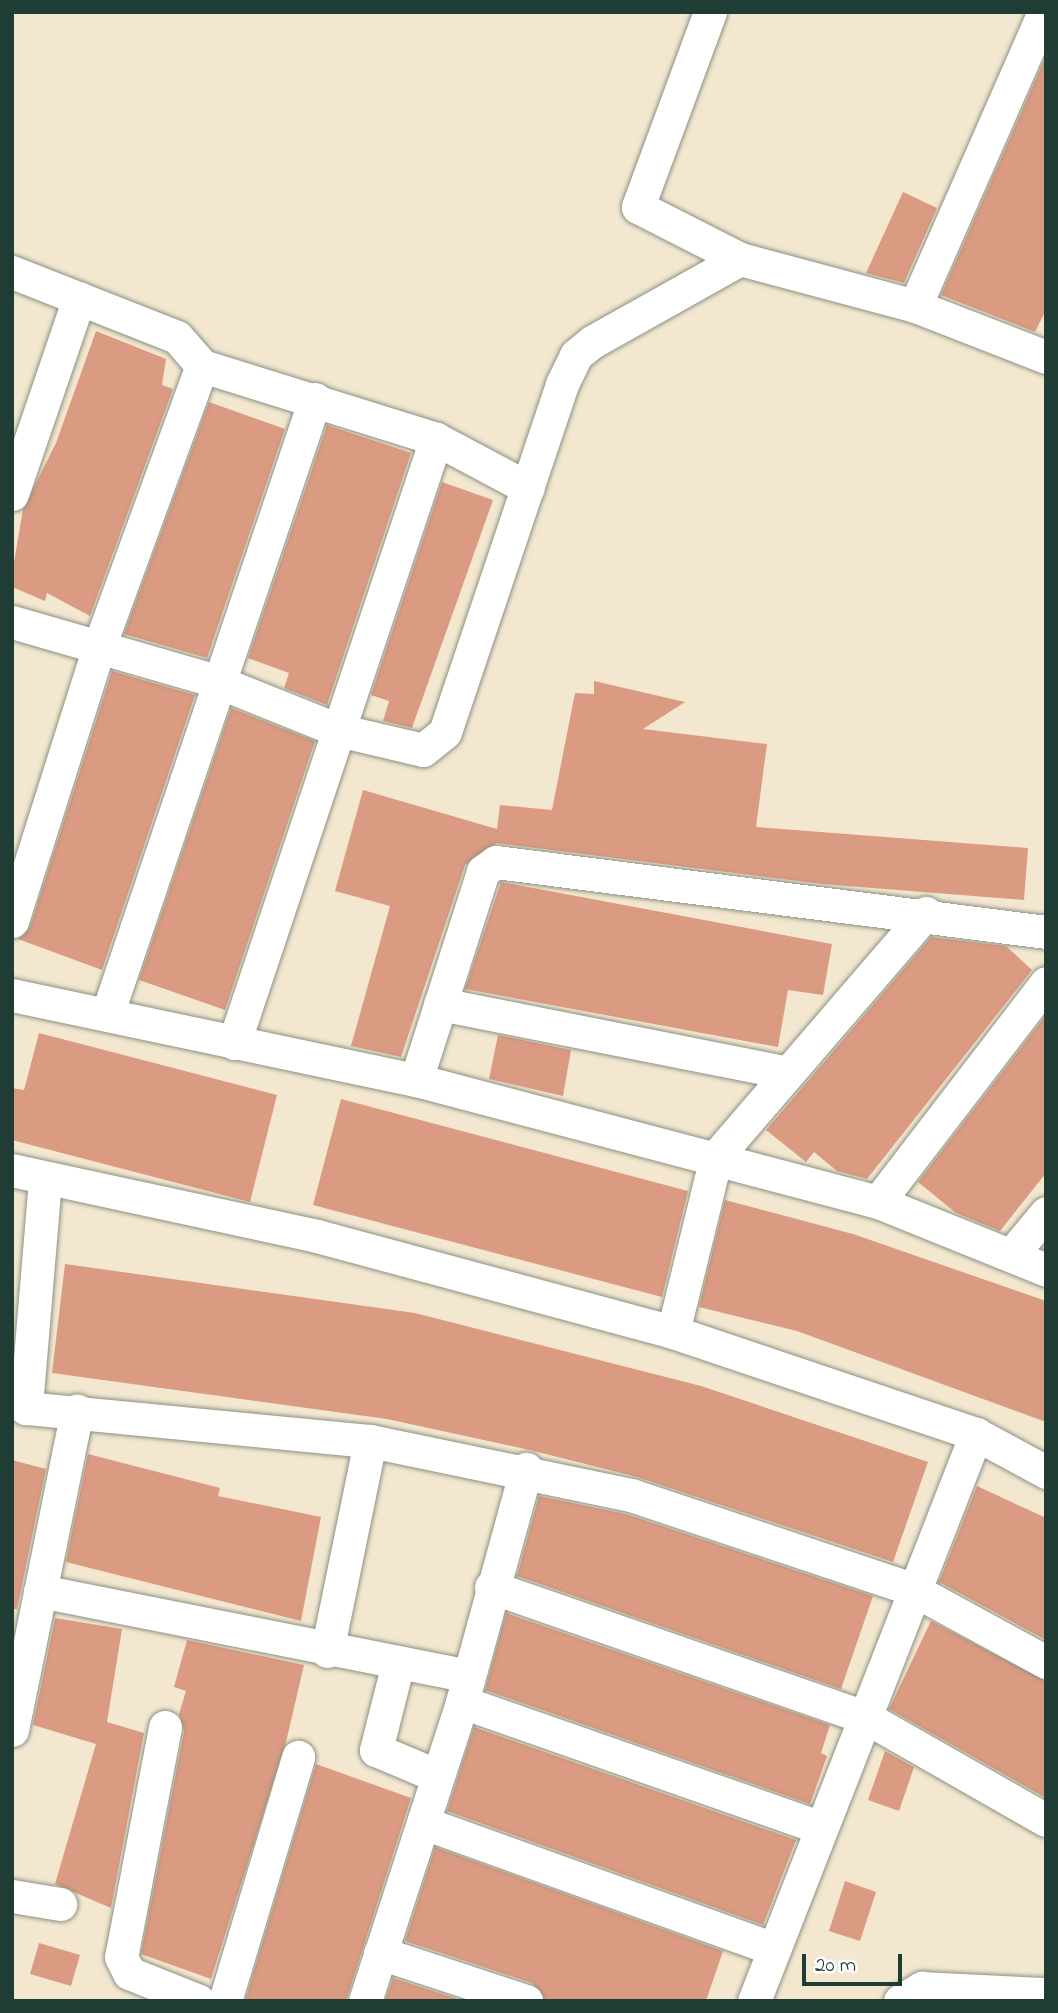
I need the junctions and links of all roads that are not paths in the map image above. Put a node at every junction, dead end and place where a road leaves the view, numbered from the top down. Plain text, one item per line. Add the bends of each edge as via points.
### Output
1 (710, 12) edge
2 (1044, 12) edge
3 (740, 259) junction
4 (12, 272) edge
5 (79, 298) junction
6 (915, 306) junction
7 (1046, 357) edge
8 (202, 366) junction
9 (315, 399) junction
10 (436, 439) junction
11 (528, 488) junction
12 (12, 494) edge
13 (12, 621) edge
14 (100, 644) junction
15 (216, 681) junction
16 (338, 730) junction
17 (926, 913) junction
18 (12, 921) edge
19 (1046, 932) edge
20 (1046, 983) edge
21 (12, 995) edge
22 (440, 1004) junction
23 (108, 1012) junction
24 (234, 1043) junction
25 (783, 1072) junction
26 (416, 1080) junction
27 (716, 1157) junction
28 (12, 1170) edge
29 (45, 1180) junction
30 (878, 1202) junction
31 (1046, 1213) edge
32 (1012, 1254) junction
33 (1046, 1270) edge
34 (673, 1332) junction
35 (77, 1411) junction
36 (976, 1434) junction
37 (370, 1441) junction
38 (526, 1469) junction
39 (1046, 1472) edge
40 (491, 1587) junction
41 (912, 1589) junction
42 (40, 1591) junction
43 (327, 1651) junction
44 (1046, 1662) edge
45 (398, 1663) junction
46 (465, 1689) junction
47 (867, 1718) junction
48 (164, 1727) dead end
49 (12, 1730) edge
50 (298, 1757) dead end
51 (438, 1776) junction
52 (1046, 1820) edge
53 (424, 1824) junction
54 (821, 1828) junction
55 (12, 1896) edge
56 (60, 1904) dead end
57 (774, 1949) junction
58 (380, 1953) junction
59 (1046, 1994) edge
60 (199, 2001) edge
61 (225, 2001) edge
62 (365, 2001) edge
63 (526, 2001) edge
64 (754, 2001) edge
65 (900, 2001) edge

1 - 3 street via 638,207
2 - 6 street
3 - 6 street
3 - 11 street via 576,355
4 - 5 street
5 - 8 street via 177,337
5 - 12 street
6 - 7 street
8 - 9 street
8 - 14 street
9 - 10 street
9 - 15 street
10 - 11 street
10 - 16 street
11 - 16 street via 436,746 409,748
13 - 14 street
14 - 15 street
14 - 18 street
15 - 16 street
15 - 23 street
16 - 24 street
17 - 19 street
17 - 22 street via 496,862 483,871
17 - 25 street
20 - 30 street
21 - 23 street
22 - 25 street
22 - 26 street
23 - 24 street
24 - 26 street
25 - 27 street
26 - 27 street
27 - 30 street
27 - 34 street
28 - 29 street
29 - 34 street via 317,1236
29 - 35 street via 26,1408
30 - 32 street
31 - 32 street
32 - 33 street
34 - 36 street
35 - 37 street
35 - 42 street
36 - 39 street
36 - 41 street
37 - 38 street
37 - 43 street
38 - 40 street
38 - 41 street via 736,1526
40 - 46 street
40 - 47 street
41 - 44 street
41 - 47 street
42 - 43 street
42 - 49 street
43 - 45 street
45 - 46 street
45 - 51 street via 376,1750
46 - 51 street
46 - 54 street
47 - 52 street
47 - 54 street
48 - 60 street via 121,1957 129,1973
50 - 61 street
51 - 53 street
53 - 57 street
53 - 58 street
54 - 57 street
55 - 56 street
57 - 64 street
58 - 62 street
58 - 63 street
59 - 65 street via 922,1989

